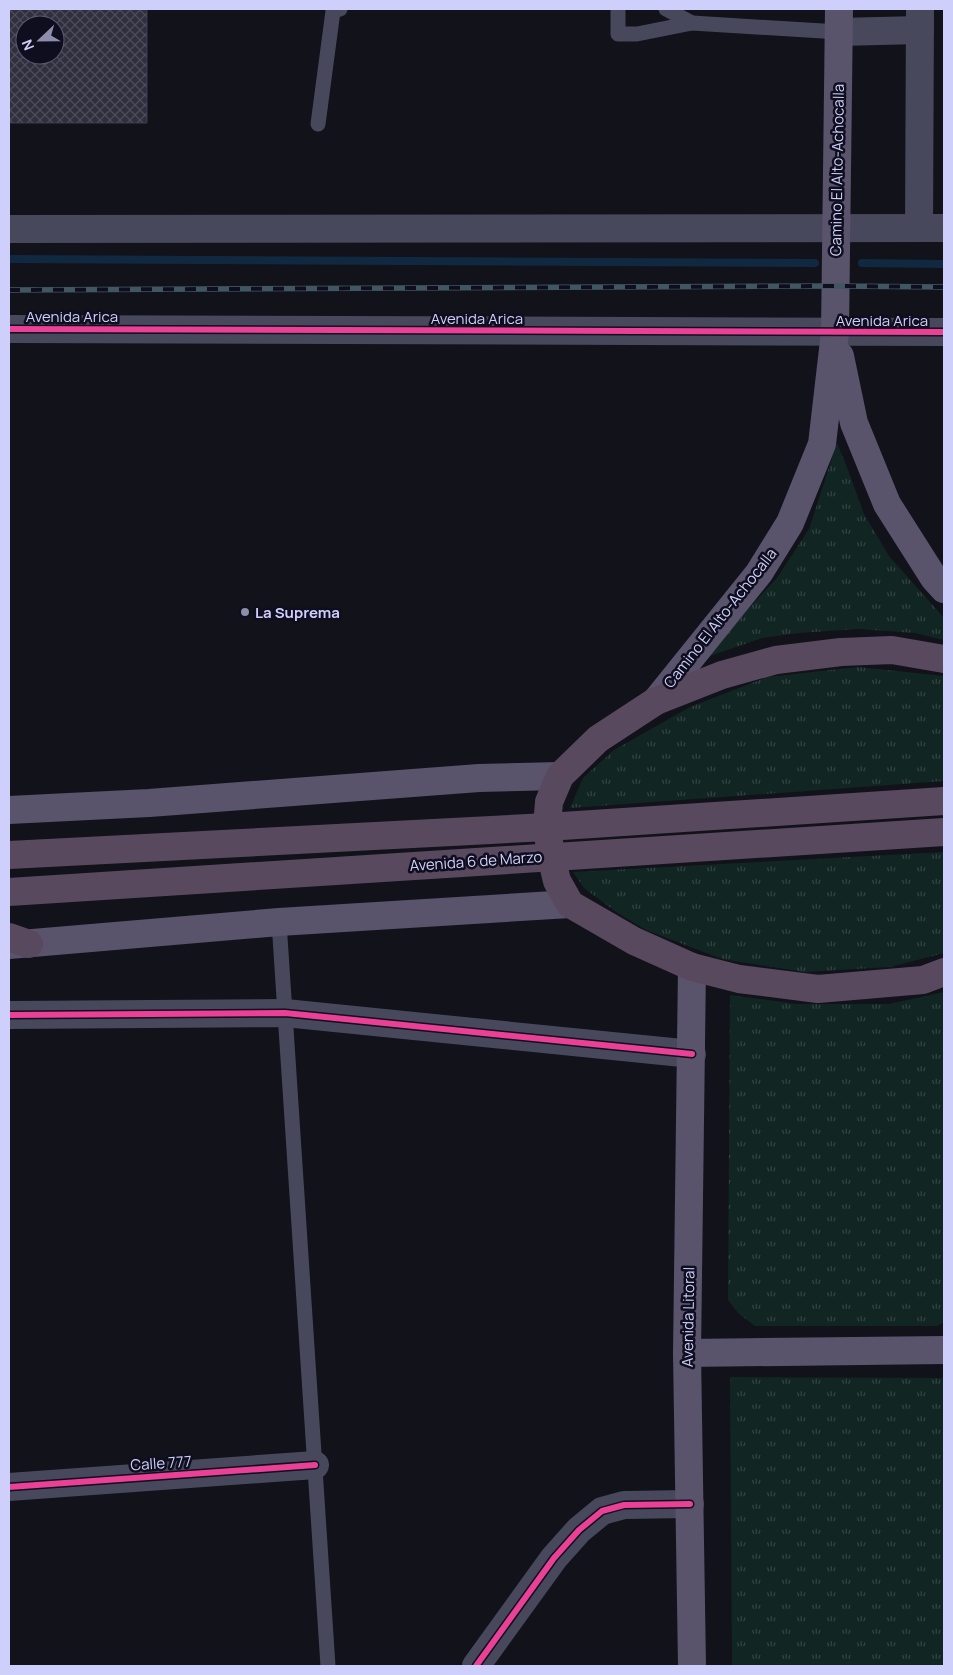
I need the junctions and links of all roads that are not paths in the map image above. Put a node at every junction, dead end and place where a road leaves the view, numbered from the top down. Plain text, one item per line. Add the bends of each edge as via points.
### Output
1 (340, 9) edge
2 (618, 9) edge
3 (666, 9) edge
4 (920, 19) edge
5 (839, 20) edge
6 (692, 23) junction
7 (318, 124) dead end
8 (836, 228) junction
9 (932, 228) edge
10 (9, 229) edge
11 (9, 329) edge
12 (835, 332) junction
13 (944, 332) edge
14 (944, 589) edge
15 (944, 659) edge
16 (656, 701) junction
17 (560, 776) junction
18 (944, 801) edge
19 (9, 810) edge
20 (547, 827) junction
21 (944, 832) edge
22 (9, 855) edge
23 (551, 856) junction
24 (9, 892) edge
25 (570, 904) junction
26 (279, 922) junction
27 (16, 942) edge
28 (692, 967) junction
29 (944, 972) edge
30 (285, 1013) junction
31 (9, 1015) edge
32 (692, 1054) junction
33 (944, 1350) edge
34 (687, 1353) junction
35 (315, 1465) junction
36 (9, 1487) edge
37 (690, 1504) junction
38 (328, 1666) edge
39 (476, 1666) edge
40 (692, 1666) edge

1 - 7 lane via 333,11
2 - 6 lane via 618,34 637,34
3 - 6 lane
4 - 5 street
4 - 9 street
5 - 6 lane
5 - 8 main road, Camino El Alto-Achocalla
8 - 9 street
8 - 10 street
8 - 12 main road, Camino El Alto-Achocalla
11 - 12 street, Avenida Arica
12 - 13 street, Avenida Arica
12 - 14 main road, Camino El Alto-Achocalla via 854,422 887,504
12 - 16 main road, Camino El Alto-Achocalla via 822,444 790,523 759,573
15 - 16 highway via 892,650 776,660 722,675
16 - 17 highway via 598,739
17 - 19 main road via 479,778 149,803
17 - 20 highway via 549,802
18 - 20 highway, Avenida 6 de Marzo
20 - 22 highway, Avenida 6 de Marzo
20 - 23 highway
21 - 23 highway, Avenida 6 de Marzo
23 - 24 highway, Avenida 6 de Marzo
23 - 25 highway via 557,881
25 - 26 main road
25 - 28 highway via 634,942
26 - 27 main road
26 - 30 lane
28 - 29 highway via 739,979 818,989 922,980
28 - 32 main road, Avenida Litoral
30 - 31 street
30 - 32 street
30 - 35 lane
32 - 34 main road, Avenida Litoral
33 - 34 main road
34 - 37 main road, Avenida Litoral
35 - 36 street, Calle 777
35 - 38 lane
37 - 39 street via 624,1505 602,1511 579,1530 554,1558
37 - 40 main road, Avenida Litoral

